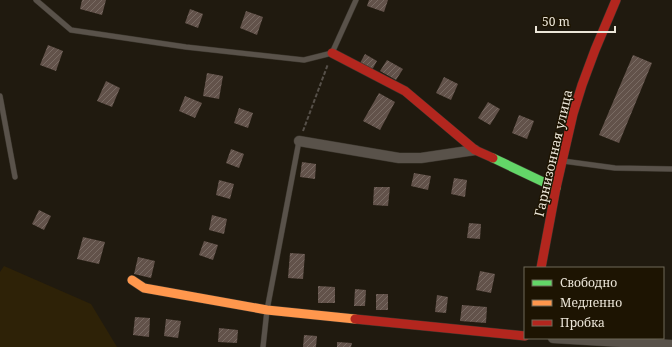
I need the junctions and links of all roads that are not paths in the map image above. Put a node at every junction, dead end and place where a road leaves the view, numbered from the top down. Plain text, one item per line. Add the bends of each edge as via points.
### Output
1 (36, 0) edge
2 (356, 0) edge
3 (615, 1) edge
4 (332, 54) junction
5 (0, 96) edge
6 (299, 141) joint
7 (475, 150) junction
8 (562, 161) junction
9 (672, 169) edge
10 (15, 177) dead end
11 (556, 188) junction
12 (542, 267) edge
13 (132, 280) dead end
14 (267, 310) junction
15 (524, 339) edge
16 (570, 339) edge
17 (672, 345) edge
18 (263, 347) edge

1 - 4 lane via 72,30 186,47 304,60
2 - 4 lane
3 - 8 street, Гарнизонная улица via 582,85
4 - 7 street via 405,91
5 - 10 lane
6 - 7 street via 399,158 421,158
6 - 14 lane
7 - 11 street
8 - 9 lane via 615,168
8 - 11 street, Гарнизонная улица
11 - 12 street, Гарнизонная улица
13 - 14 street via 144,288
14 - 15 street
14 - 18 lane
16 - 17 street

